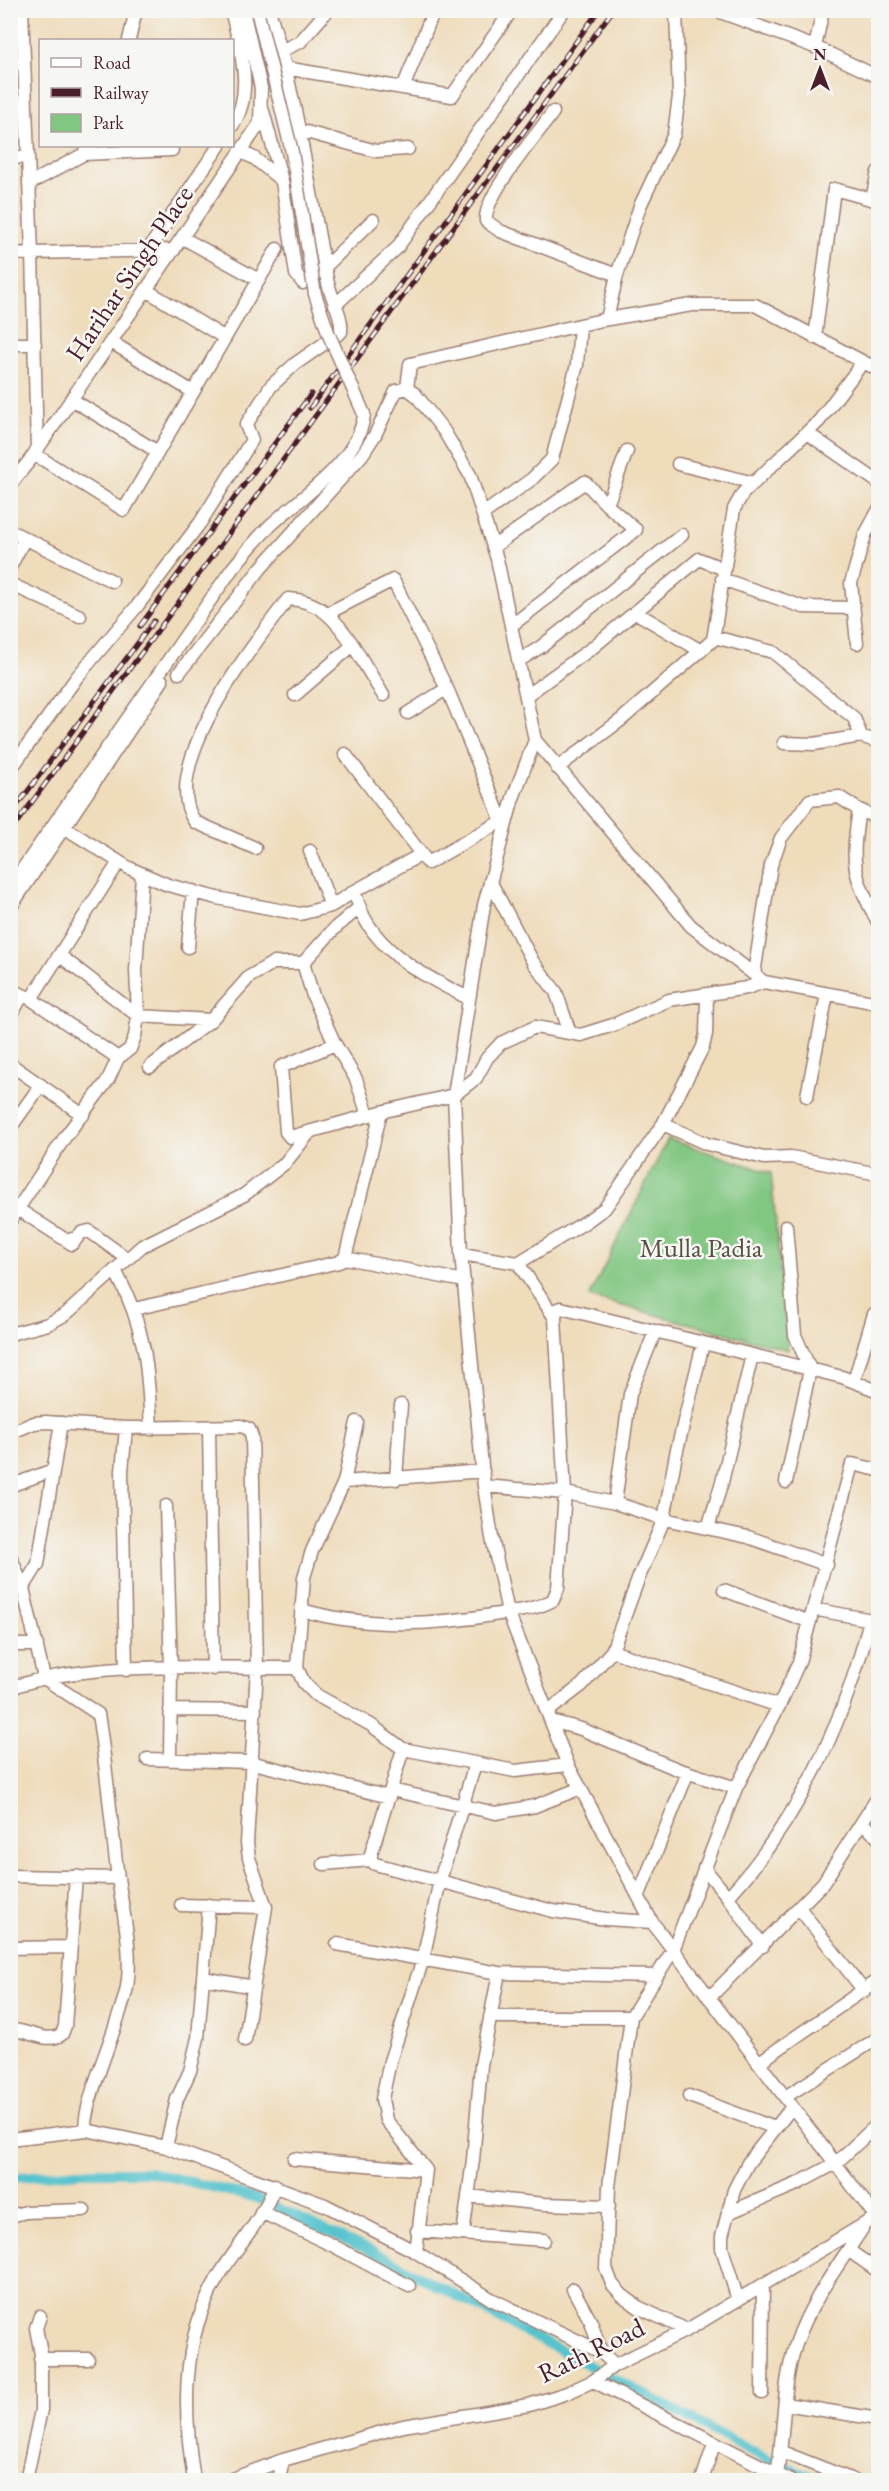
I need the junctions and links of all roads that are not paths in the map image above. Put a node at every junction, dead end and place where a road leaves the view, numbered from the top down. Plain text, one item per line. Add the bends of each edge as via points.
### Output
1 (22, 10) edge
2 (136, 10) edge
3 (231, 10) edge
4 (243, 10) edge
5 (257, 10) edge
6 (269, 10) edge
7 (328, 10) edge
8 (434, 10) edge
9 (512, 10) edge
10 (564, 10) edge
11 (676, 10) edge
12 (715, 10) edge
13 (823, 10) edge
14 (129, 39) edge
15 (815, 47) junction
16 (282, 50) junction
17 (243, 55) edge
18 (24, 63) junction
19 (10, 64) edge
20 (285, 69) junction
21 (879, 77) edge
22 (403, 88) junction
23 (262, 107) junction
24 (553, 112) dead end
25 (234, 123) edge
26 (299, 130) junction
27 (218, 147) edge
28 (408, 149) dead end
29 (86, 150) edge
30 (172, 150) dead end
31 (241, 152) junction
32 (28, 157) junction
33 (10, 158) edge
34 (879, 172) edge
35 (282, 181) junction
36 (29, 184) junction
37 (875, 200) edge
38 (373, 220) dead end
39 (183, 238) junction
40 (278, 249) dead end
41 (148, 250) junction
42 (174, 250) junction
43 (32, 253) junction
44 (10, 254) edge
45 (325, 267) junction
46 (617, 275) junction
47 (259, 280) junction
48 (146, 290) junction
49 (335, 305) junction
50 (607, 319) junction
51 (580, 325) junction
52 (225, 338) junction
53 (815, 338) junction
54 (111, 342) junction
55 (10, 344) edge
56 (35, 344) junction
57 (879, 361) edge
58 (863, 362) junction
59 (407, 388) junction
60 (193, 392) junction
61 (71, 399) junction
62 (807, 433) junction
63 (627, 451) dead end
64 (36, 452) junction
65 (158, 452) junction
66 (678, 464) dead end
67 (879, 482) edge
68 (754, 483) junction
69 (10, 485) edge
70 (607, 505) junction
71 (879, 511) edge
72 (483, 514) junction
73 (10, 531) edge
74 (682, 535) dead end
75 (25, 538) junction
76 (493, 547) junction
77 (10, 567) edge
78 (232, 569) junction
79 (723, 574) junction
80 (112, 581) dead end
81 (10, 584) edge
82 (852, 608) junction
83 (635, 612) junction
84 (328, 613) junction
85 (80, 616) dead end
86 (513, 625) junction
87 (714, 637) junction
88 (857, 643) dead end
89 (353, 645) junction
90 (701, 651) junction
91 (520, 660) junction
92 (179, 673) dead end
93 (446, 688) junction
94 (295, 694) dead end
95 (527, 694) junction
96 (382, 695) dead end
97 (408, 713) dead end
98 (861, 736) junction
99 (535, 740) junction
100 (879, 742) edge
101 (784, 743) dead end
102 (345, 754) dead end
103 (557, 768) junction
104 (10, 770) edge
105 (859, 810) junction
106 (879, 818) edge
107 (505, 820) junction
108 (65, 828) junction
109 (255, 848) dead end
110 (310, 851) dead end
111 (420, 855) junction
112 (118, 862) junction
113 (142, 874) junction
114 (490, 881) junction
115 (10, 888) edge
116 (193, 891) junction
117 (355, 891) junction
118 (331, 906) junction
119 (360, 907) junction
120 (10, 908) edge
121 (879, 922) edge
122 (188, 946) dead end
123 (59, 955) junction
124 (303, 963) junction
125 (759, 978) junction
126 (10, 989) edge
127 (826, 994) junction
128 (707, 996) junction
129 (26, 997) junction
130 (468, 998) junction
131 (879, 1003) edge
132 (138, 1016) junction
133 (10, 1017) edge
134 (211, 1020) junction
135 (570, 1033) junction
136 (335, 1044) junction
137 (118, 1058) junction
138 (10, 1064) edge
139 (150, 1067) dead end
140 (41, 1085) junction
141 (454, 1095) junction
142 (807, 1096) dead end
143 (381, 1112) junction
144 (83, 1115) junction
145 (368, 1115) junction
146 (663, 1125) junction
147 (10, 1128) edge
148 (309, 1133) junction
149 (879, 1174) edge
150 (15, 1206) edge
151 (10, 1221) edge
152 (786, 1226) dead end
153 (461, 1254) junction
154 (126, 1258) junction
155 (345, 1258) junction
156 (518, 1263) junction
157 (116, 1272) junction
158 (464, 1281) junction
159 (134, 1309) junction
160 (874, 1314) dead end
161 (555, 1318) junction
162 (655, 1332) junction
163 (10, 1334) edge
164 (703, 1344) junction
165 (752, 1355) junction
166 (810, 1369) junction
167 (854, 1381) junction
168 (879, 1391) edge
169 (401, 1406) dead end
170 (357, 1422) dead end
171 (61, 1423) junction
172 (126, 1428) junction
173 (208, 1428) junction
174 (151, 1429) junction
175 (10, 1432) edge
176 (53, 1470) junction
177 (879, 1470) edge
178 (483, 1471) junction
179 (396, 1479) junction
180 (344, 1482) junction
181 (786, 1482) dead end
182 (10, 1486) edge
183 (484, 1486) junction
184 (565, 1493) junction
185 (615, 1503) junction
186 (166, 1506) dead end
187 (664, 1519) junction
188 (708, 1528) junction
189 (10, 1555) edge
190 (827, 1565) junction
191 (17, 1588) edge
192 (724, 1590) dead end
193 (813, 1609) junction
194 (302, 1610) junction
195 (508, 1612) junction
196 (874, 1620) edge
197 (810, 1622) junction
198 (10, 1645) edge
199 (37, 1645) junction
200 (612, 1651) junction
201 (257, 1668) junction
202 (297, 1668) junction
203 (171, 1669) junction
204 (213, 1669) junction
205 (126, 1670) junction
206 (44, 1678) junction
207 (10, 1688) edge
208 (779, 1706) junction
209 (170, 1710) junction
210 (255, 1711) junction
211 (549, 1717) junction
212 (403, 1749) junction
213 (147, 1759) dead end
214 (170, 1759) junction
215 (250, 1762) junction
216 (475, 1764) junction
217 (568, 1765) junction
218 (688, 1772) junction
219 (581, 1788) junction
220 (736, 1788) junction
221 (390, 1793) junction
222 (879, 1797) edge
223 (461, 1806) junction
224 (863, 1823) junction
225 (879, 1838) edge
226 (371, 1860) junction
227 (324, 1864) dead end
228 (704, 1868) junction
229 (10, 1876) edge
230 (76, 1876) junction
231 (118, 1878) junction
232 (440, 1880) junction
233 (639, 1895) junction
234 (728, 1898) junction
235 (181, 1905) dead end
236 (209, 1905) junction
237 (266, 1907) junction
238 (800, 1909) junction
239 (652, 1922) junction
240 (337, 1944) dead end
241 (763, 1946) junction
242 (71, 1947) junction
243 (10, 1948) edge
244 (673, 1950) junction
245 (423, 1959) junction
246 (499, 1973) junction
247 (657, 1976) junction
248 (203, 1978) junction
249 (879, 1980) edge
250 (254, 1987) junction
251 (864, 1991) junction
252 (709, 1998) junction
253 (490, 2017) junction
254 (631, 2017) junction
255 (10, 2030) edge
256 (879, 2037) edge
257 (245, 2040) dead end
258 (758, 2063) junction
259 (689, 2096) dead end
260 (788, 2102) junction
261 (879, 2124) edge
262 (775, 2128) junction
263 (86, 2130) junction
264 (10, 2139) edge
265 (166, 2147) junction
266 (294, 2159) dead end
267 (836, 2163) junction
268 (426, 2170) junction
269 (274, 2189) junction
270 (468, 2196) junction
271 (609, 2206) junction
272 (84, 2210) dead end
273 (262, 2210) junction
274 (728, 2213) junction
275 (10, 2216) edge
276 (877, 2216) edge
277 (865, 2225) junction
278 (417, 2230) junction
279 (463, 2234) junction
280 (544, 2240) dead end
281 (848, 2250) junction
282 (416, 2252) junction
283 (879, 2271) edge
284 (764, 2285) junction
285 (409, 2286) dead end
286 (573, 2289) dead end
287 (738, 2300) junction
288 (40, 2316) dead end
289 (687, 2330) junction
290 (602, 2352) junction
291 (40, 2359) junction
292 (88, 2359) dead end
293 (613, 2366) junction
294 (595, 2380) junction
295 (762, 2393) dead end
296 (785, 2404) junction
297 (879, 2419) edge
298 (714, 2444) junction
299 (781, 2454) junction
300 (283, 2460) junction
301 (777, 2475) edge
302 (26, 2481) edge
303 (194, 2481) edge
304 (229, 2481) edge
305 (279, 2481) edge
306 (702, 2481) edge
307 (789, 2481) edge
308 (853, 2481) edge

1 - 18 street
2 - 14 street
3 - 17 street
4 - 17 street, Harihar Singh Place
5 - 78 street, bridge via 292,152 315,294 364,414 359,438 331,471 254,542
6 - 16 street
7 - 16 street via 300,42
8 - 22 street
9 - 22 street via 452,96
10 - 49 street via 396,248
11 - 46 street via 679,96 674,134 640,206
12 - 15 street
13 - 15 street
15 - 21 street
16 - 20 street
17 - 23 street, Harihar Singh Place via 261,88
17 - 25 street via 245,85 240,115
18 - 19 street
18 - 32 street
20 - 22 street
20 - 26 street
23 - 31 street, Harihar Singh Place via 260,123
23 - 35 street
24 - 46 street via 493,196 486,221 500,231
26 - 28 street via 376,151
26 - 45 street
27 - 41 street
29 - 30 street
29 - 36 street
31 - 35 street
31 - 39 street, Harihar Singh Place
32 - 33 street
32 - 36 street
34 - 37 street
35 - 45 street via 299,281 303,283
36 - 43 street
37 - 53 street via 834,189
38 - 45 street
39 - 42 street, Harihar Singh Place
39 - 47 street
40 - 47 street
41 - 42 street
41 - 43 street
42 - 48 street, Harihar Singh Place
43 - 44 street
43 - 56 street
45 - 49 street
46 - 50 street
47 - 52 street
48 - 52 street
48 - 54 street, Harihar Singh Place
49 - 104 street via 341,332 271,386 246,424 252,440 200,523 77,677
50 - 51 street
50 - 53 street via 692,305 755,305
51 - 59 street via 411,364
51 - 72 street via 577,365 552,459 532,479
52 - 60 street
53 - 58 street
54 - 60 street
54 - 61 street, Harihar Singh Place
55 - 56 street
56 - 64 street
57 - 58 street via 871,366
58 - 62 street
59 - 72 street via 444,431 465,466
59 - 92 street via 396,391 362,455 261,568
60 - 65 street
61 - 64 street, Harihar Singh Place
61 - 65 street
62 - 67 street
62 - 68 street
63 - 70 street
64 - 65 street via 124,510
64 - 69 street, Harihar Singh Place
66 - 68 street
68 - 79 street via 734,510
70 - 76 street via 585,482
70 - 86 street via 636,530
71 - 82 street via 865,535 851,584
72 - 76 street
73 - 75 street
74 - 91 street
75 - 77 street
75 - 80 street
76 - 86 street
78 - 108 street
78 - 115 street
79 - 82 street via 803,607
79 - 83 street via 699,559
79 - 87 street
81 - 85 street
82 - 88 street
83 - 90 street
83 - 95 street
84 - 89 street
84 - 93 street via 393,580
84 - 109 street via 305,599 288,598 238,664 210,715 186,774 189,813 195,822
86 - 91 street
87 - 90 street
87 - 98 street via 773,652 854,718
89 - 94 street
89 - 96 street
90 - 103 street via 621,720
91 - 95 street
93 - 97 street
93 - 107 street
95 - 99 street
98 - 100 street
98 - 101 street via 814,744
99 - 103 street
99 - 107 street
102 - 111 street
103 - 125 street via 691,926
105 - 106 street
105 - 121 street via 852,850 856,880
105 - 125 street via 839,797 810,800 781,838 766,884
107 - 111 street via 428,863
107 - 114 street
108 - 112 street
108 - 120 street
110 - 118 street
111 - 117 street
112 - 113 street
112 - 123 street
113 - 116 street
113 - 132 street via 136,970
114 - 130 street
114 - 135 street via 533,962 556,992
116 - 118 street via 300,914
116 - 122 street
117 - 118 street
117 - 119 street
119 - 124 street via 327,935
119 - 130 street via 372,931 414,970
123 - 129 street
123 - 132 street
124 - 134 street via 273,963 249,977
124 - 136 street
125 - 127 street
125 - 128 street via 747,988
126 - 129 street
127 - 131 street
127 - 142 street
128 - 135 street via 669,1000 597,1031
128 - 146 street via 703,1047
129 - 133 street
129 - 137 street
130 - 141 street
132 - 134 street
132 - 137 street via 130,1048
134 - 139 street
135 - 141 street via 535,1027 517,1033 501,1042 486,1058 476,1078
136 - 145 street via 356,1078
136 - 148 street via 281,1067 286,1132 290,1137
137 - 144 street
138 - 140 street
140 - 144 street
140 - 147 street
141 - 143 street
141 - 153 street
143 - 145 street
143 - 155 street
144 - 150 street
145 - 148 street
146 - 149 street via 707,1144 765,1158 791,1157
146 - 156 street via 605,1208
148 - 154 street via 285,1163 244,1195 142,1246
150 - 151 street
150 - 154 street via 72,1242 88,1231
152 - 166 street via 795,1335
153 - 156 street
153 - 158 street
154 - 157 street
155 - 158 street
155 - 159 street
156 - 161 street
157 - 159 street
157 - 163 street via 66,1314 48,1324
158 - 178 street
159 - 174 street via 148,1361
160 - 167 street
161 - 162 street via 556,1310 569,1308
161 - 184 street
162 - 164 street
162 - 185 street via 630,1394
164 - 165 street
164 - 187 street
165 - 166 street
165 - 188 street
166 - 167 street
166 - 181 street
167 - 168 street
169 - 179 street
170 - 180 street
171 - 172 street
171 - 175 street via 34,1423
171 - 176 street
172 - 174 street
172 - 205 street via 122,1471
173 - 174 street
173 - 201 street via 241,1426 249,1429 252,1437
173 - 204 street
176 - 182 street
176 - 191 street via 38,1564
177 - 190 street via 852,1464
178 - 179 street
178 - 183 street
179 - 180 street
180 - 194 street via 307,1565
183 - 184 street
183 - 195 street
184 - 185 street
184 - 195 street via 557,1595 545,1604
185 - 187 street
186 - 203 street
187 - 188 street
187 - 200 street
188 - 190 street via 748,1537
189 - 191 street
190 - 193 street
191 - 199 street
192 - 197 street
193 - 196 street
193 - 197 street
194 - 195 street via 345,1620 384,1622 432,1622
194 - 202 street
195 - 211 street
196 - 234 street via 823,1758 786,1821
197 - 208 street via 799,1662
198 - 199 street
199 - 206 street
200 - 208 street
200 - 211 street
201 - 202 street
201 - 204 street
201 - 210 street
202 - 212 street via 316,1695 371,1725
203 - 204 street
203 - 205 street
203 - 209 street
205 - 206 street
206 - 207 street
206 - 231 street via 98,1714
208 - 220 street
209 - 210 street
209 - 214 street
210 - 215 street
211 - 217 street
211 - 218 street
212 - 216 street
212 - 221 street
213 - 214 street
214 - 215 street
215 - 221 street
215 - 237 street via 247,1843
216 - 217 street via 515,1771
216 - 223 street
217 - 219 street
218 - 220 street
218 - 233 street
219 - 223 street via 511,1812
219 - 233 street
220 - 228 street
221 - 223 street
221 - 226 street
222 - 224 street
223 - 232 street
224 - 225 street
224 - 238 street
226 - 227 street
226 - 232 street
228 - 234 street
228 - 244 street
229 - 230 street
230 - 231 street
230 - 242 street
231 - 263 street via 128,1985 87,2104
232 - 239 street via 553,1911
232 - 245 street
233 - 239 street
234 - 241 street
235 - 236 street
236 - 237 street
236 - 248 street
237 - 250 street
238 - 241 street
238 - 251 street
239 - 244 street
240 - 245 street
241 - 252 street
242 - 243 street
242 - 255 street via 62,2034 50,2039
244 - 247 street
244 - 252 street
245 - 246 street
245 - 268 street via 390,2061 382,2107 393,2131
246 - 247 street
246 - 253 street
247 - 254 street
248 - 250 street
248 - 265 street via 198,2038 190,2071 177,2098
249 - 251 street
250 - 257 street
251 - 258 street
252 - 258 street
253 - 254 street
253 - 270 street via 481,2065
254 - 271 street
256 - 260 street
258 - 260 street
259 - 262 street
260 - 262 street
260 - 267 street
261 - 267 street
262 - 274 street via 748,2163
263 - 264 street
263 - 265 street
265 - 269 street
266 - 268 street
267 - 274 street
267 - 276 street
268 - 278 street
269 - 273 street
269 - 282 street via 325,2205
270 - 271 street
270 - 279 street
271 - 289 street via 605,2257 612,2284 638,2307
272 - 275 street
273 - 285 street
273 - 303 street via 216,2280 188,2358 188,2440
274 - 287 street via 722,2248
276 - 277 street, Rath Road
277 - 281 street
277 - 284 street, Rath Road
278 - 279 street
278 - 282 street
279 - 280 street
281 - 283 street
281 - 296 street via 804,2324 795,2346
282 - 290 street via 491,2299
284 - 287 street, Rath Road
284 - 295 street
286 - 290 street
287 - 289 street, Rath Road
288 - 291 street via 36,2328
289 - 293 street, Rath Road
290 - 293 street
291 - 292 street
291 - 302 street via 41,2410
293 - 294 street, Rath Road
294 - 298 street
294 - 300 street, Rath Road via 529,2405 403,2426
296 - 297 street
296 - 299 street
298 - 301 street
298 - 306 street
299 - 301 street
299 - 308 street
300 - 304 street, Rath Road
300 - 305 street
301 - 307 street

